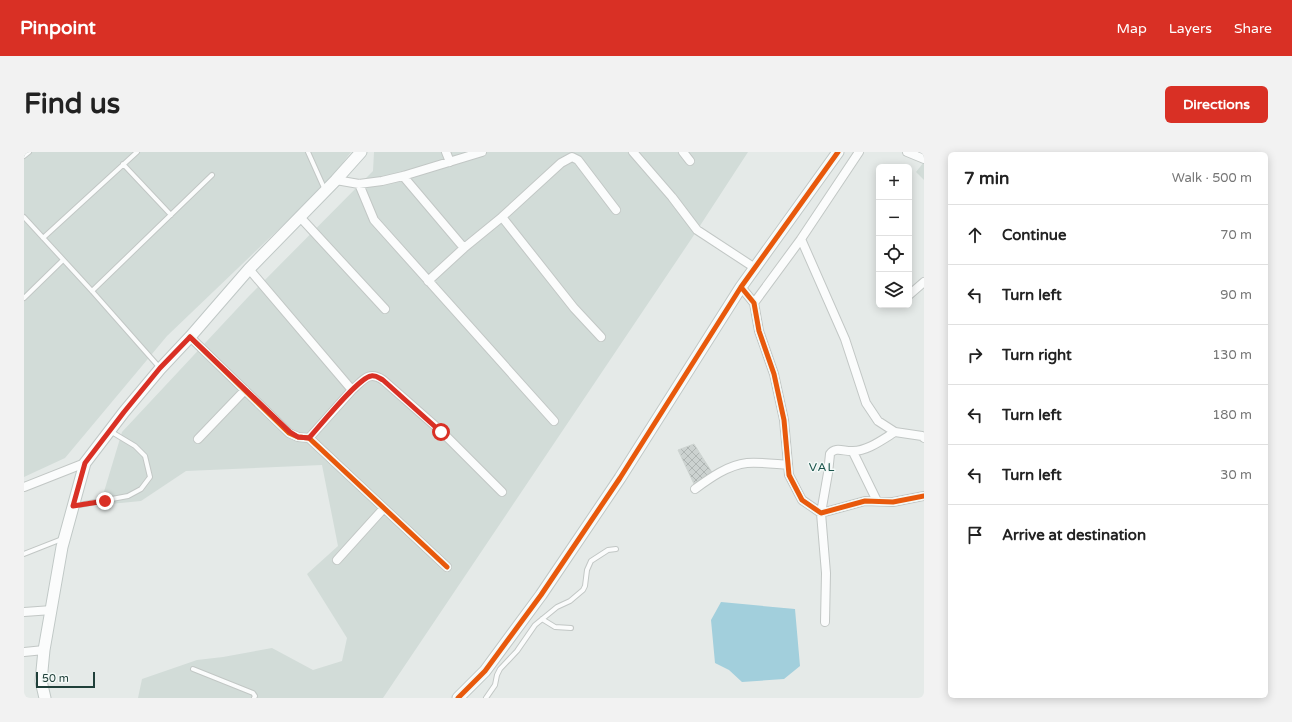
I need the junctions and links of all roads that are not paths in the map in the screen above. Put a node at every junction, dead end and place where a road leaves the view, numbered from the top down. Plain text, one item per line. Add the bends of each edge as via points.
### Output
1 (29, 152) edge
2 (137, 152) edge
3 (308, 152) edge
4 (361, 152) edge
5 (446, 152) edge
6 (482, 152) edge
7 (634, 152) edge
8 (683, 152) edge
9 (838, 152) edge
10 (859, 152) edge
11 (907, 152) edge
12 (24, 156) edge
13 (924, 159) edge
14 (690, 161) dead end
15 (450, 162) junction
16 (124, 164) junction
17 (212, 174) dead end
18 (403, 176) junction
19 (336, 180) junction
20 (359, 184) junction
21 (325, 191) junction
22 (616, 210) dead end
23 (171, 215) junction
24 (300, 217) junction
25 (502, 217) junction
26 (24, 218) edge
27 (43, 238) junction
28 (801, 239) junction
29 (464, 248) junction
30 (63, 260) junction
31 (755, 268) junction
32 (249, 269) junction
33 (428, 281) junction
34 (924, 282) edge
35 (742, 287) junction
36 (92, 291) junction
37 (912, 292) edge
38 (24, 298) edge
39 (754, 303) junction
40 (385, 308) dead end
41 (190, 337) junction
42 (601, 337) dead end
43 (160, 368) junction
44 (245, 390) junction
45 (352, 390) junction
46 (554, 421) dead end
47 (110, 431) junction
48 (895, 432) junction
49 (309, 438) junction
50 (924, 438) edge
51 (198, 439) dead end
52 (853, 452) junction
53 (85, 463) junction
54 (788, 465) junction
55 (24, 487) edge
56 (695, 489) dead end
57 (502, 492) dead end
58 (924, 496) edge
59 (877, 501) junction
60 (73, 506) junction
61 (384, 508) junction
62 (821, 513) junction
63 (64, 538) junction
64 (616, 549) dead end
65 (24, 554) edge
66 (337, 560) dead end
67 (448, 567) dead end
68 (52, 610) junction
69 (24, 612) edge
70 (542, 619) junction
71 (825, 622) dead end
72 (571, 628) dead end
73 (44, 650) junction
74 (24, 652) edge
75 (193, 669) dead end
76 (45, 698) edge
77 (254, 698) edge
78 (458, 698) edge
79 (486, 698) edge

1 - 12 lane
2 - 16 lane
3 - 21 lane
4 - 19 main road
5 - 15 street
6 - 15 street
7 - 31 street via 698,230
8 - 14 street
9 - 31 main road
10 - 28 street
11 - 13 street
15 - 18 street
16 - 23 lane
16 - 27 lane
17 - 23 lane
18 - 20 street
18 - 29 street
19 - 20 street
19 - 21 main road
20 - 33 street via 374,220
21 - 24 main road
22 - 25 street via 578,160 572,157 561,163
23 - 36 lane
24 - 32 main road
24 - 40 street
25 - 29 street
25 - 42 street via 574,308
26 - 27 lane
27 - 30 lane
28 - 39 street
28 - 48 street via 845,339 866,403 878,421
29 - 33 street
30 - 36 lane
30 - 38 lane
31 - 35 main road
32 - 41 main road
32 - 45 street
33 - 46 street
34 - 37 street
35 - 39 street
35 - 78 main road via 620,478 541,595 485,671
36 - 43 lane
39 - 54 street via 759,331 774,374 784,420
41 - 43 main road
41 - 44 street
43 - 47 main road
44 - 49 street via 290,432 298,437
44 - 51 street
45 - 49 street
45 - 57 street via 369,376 375,375 383,380
47 - 53 main road
47 - 60 lane via 135,446 145,456 150,477 141,489 128,496
48 - 50 street
48 - 52 street via 863,450
49 - 61 street
52 - 59 street
52 - 62 street via 831,452
53 - 55 street
53 - 60 main road
54 - 56 street via 746,463 714,475
54 - 62 street via 789,474 802,500
58 - 59 street via 893,502
59 - 62 street via 865,500
60 - 63 main road
61 - 66 street
61 - 67 street
62 - 71 street via 826,573
63 - 65 lane
63 - 68 main road
64 - 70 lane via 608,550 591,561 582,590
68 - 69 street
68 - 73 main road
70 - 72 lane via 555,627
70 - 79 lane via 517,652 500,669 496,675 495,685
73 - 74 street
73 - 76 main road via 42,681
75 - 77 lane via 253,693

